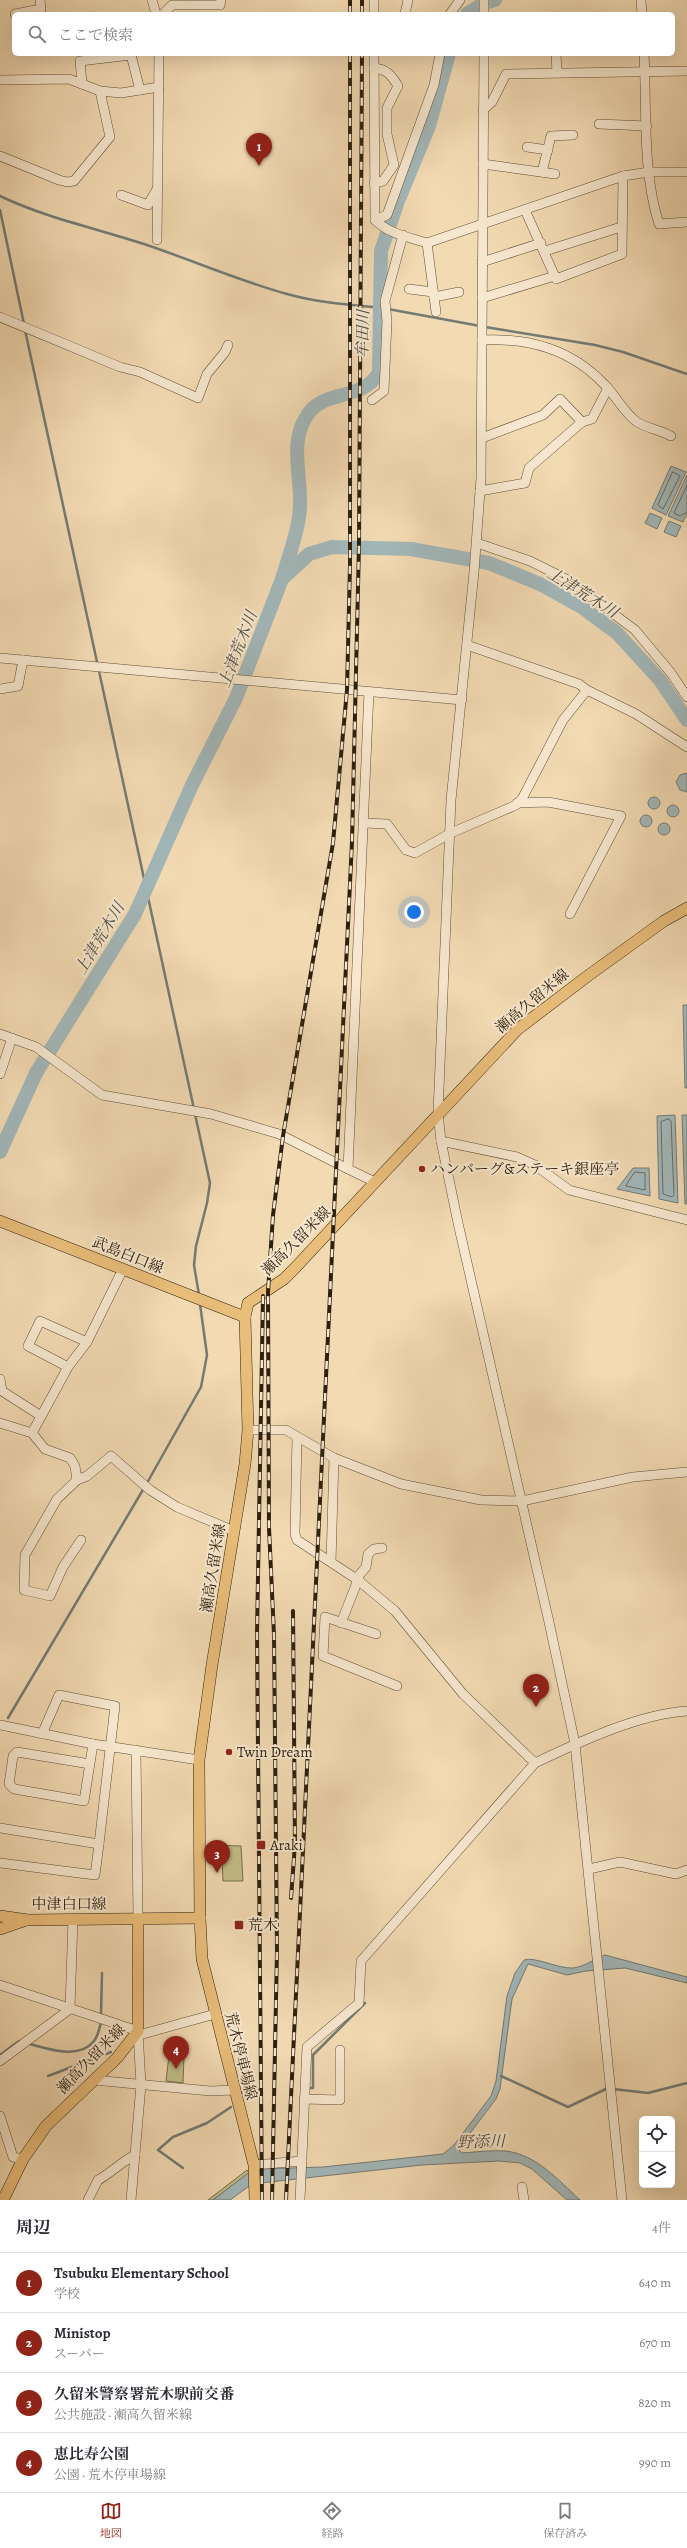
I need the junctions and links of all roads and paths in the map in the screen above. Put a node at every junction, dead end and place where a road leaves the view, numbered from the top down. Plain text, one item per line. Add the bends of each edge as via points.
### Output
1 (40, 0) edge
2 (152, 0) edge
3 (220, 0) edge
4 (374, 0) edge
5 (408, 0) edge
6 (451, 0) edge
7 (460, 0) edge
8 (484, 0) edge
9 (641, 0) edge
10 (25, 12) edge
11 (155, 12) edge
12 (165, 12) edge
13 (374, 12) edge
14 (405, 12) edge
15 (451, 12) edge
16 (484, 12) edge
17 (642, 12) edge
18 (122, 56) edge
19 (131, 56) edge
20 (159, 56) edge
21 (374, 56) edge
22 (440, 56) edge
23 (484, 56) edge
24 (556, 56) edge
25 (644, 56) edge
26 (374, 68) junction
27 (687, 70) edge
28 (645, 72) junction
29 (557, 73) junction
30 (0, 80) edge
31 (82, 84) junction
32 (159, 87) junction
33 (140, 90) junction
34 (100, 91) junction
35 (484, 110) junction
36 (599, 124) dead end
37 (647, 126) junction
38 (573, 135) dead end
39 (527, 147) dead end
40 (548, 150) junction
41 (0, 156) edge
42 (483, 164) junction
43 (542, 172) junction
44 (649, 172) junction
45 (687, 172) edge
46 (555, 174) dead end
47 (623, 176) junction
48 (374, 182) junction
49 (158, 188) junction
50 (121, 195) dead end
51 (526, 210) junction
52 (375, 220) junction
53 (687, 222) edge
54 (482, 225) junction
55 (621, 227) junction
56 (403, 235) junction
57 (157, 240) dead end
58 (427, 243) junction
59 (543, 247) junction
60 (482, 262) junction
61 (555, 276) junction
62 (409, 289) dead end
63 (460, 292) dead end
64 (433, 294) junction
65 (482, 298) junction
66 (436, 312) dead end
67 (0, 317) edge
68 (482, 340) junction
69 (228, 344) dead end
70 (608, 388) junction
71 (372, 400) dead end
72 (582, 422) junction
73 (671, 436) dead end
74 (482, 438) junction
75 (480, 490) junction
76 (477, 543) junction
77 (467, 645) junction
78 (0, 658) edge
79 (23, 660) junction
80 (0, 689) edge
81 (587, 690) junction
82 (369, 692) junction
83 (687, 697) edge
84 (462, 700) junction
85 (687, 747) edge
86 (517, 803) junction
87 (365, 823) junction
88 (450, 834) junction
89 (687, 908) edge
90 (570, 914) dead end
91 (0, 1034) edge
92 (12, 1038) junction
93 (0, 1074) edge
94 (438, 1113) junction
95 (441, 1141) junction
96 (348, 1169) junction
97 (375, 1182) junction
98 (0, 1220) edge
99 (687, 1220) edge
100 (122, 1269) junction
101 (245, 1317) junction
102 (86, 1342) junction
103 (68, 1367) junction
104 (0, 1379) edge
105 (41, 1416) junction
106 (0, 1423) edge
107 (248, 1430) junction
108 (32, 1433) junction
109 (297, 1437) junction
110 (334, 1458) junction
111 (687, 1472) edge
112 (77, 1480) junction
113 (522, 1501) junction
114 (234, 1531) junction
115 (81, 1540) dead end
116 (382, 1548) dead end
117 (331, 1562) junction
118 (357, 1579) junction
119 (341, 1622) junction
120 (376, 1634) dead end
121 (397, 1686) dead end
122 (687, 1711) edge
123 (0, 1725) edge
124 (42, 1734) junction
125 (93, 1744) junction
126 (575, 1744) junction
127 (112, 1747) junction
128 (136, 1750) junction
129 (200, 1760) junction
130 (535, 1763) junction
131 (90, 1764) junction
132 (0, 1828) edge
133 (99, 1844) junction
134 (0, 1863) edge
135 (589, 1869) junction
136 (687, 1870) edge
137 (0, 1916) edge
138 (200, 1918) junction
139 (73, 1919) junction
140 (138, 1919) junction
141 (28, 1920) junction
142 (0, 1929) edge
143 (0, 1985) edge
144 (70, 2009) junction
145 (215, 2014) junction
146 (139, 2033) junction
147 (340, 2050) dead end
148 (0, 2061) edge
149 (94, 2080) junction
150 (141, 2085) junction
151 (234, 2090) junction
152 (304, 2099) junction
153 (0, 2116) edge
154 (2, 2133) edge
155 (136, 2155) junction
156 (22, 2159) junction
157 (302, 2161) junction
158 (254, 2167) junction
159 (522, 2187) dead end
160 (3, 2200) edge
161 (88, 2200) edge
162 (131, 2200) edge
163 (255, 2200) edge
164 (300, 2200) edge
165 (524, 2200) edge
166 (622, 2200) edge

1 - 10 street via 41,9
2 - 11 street
3 - 12 street via 220,5 172,5
4 - 13 street
5 - 14 street
6 - 15 street
7 - 15 street
8 - 16 street
9 - 17 street
18 - 31 street via 80,61
19 - 33 street
20 - 32 street
21 - 26 street
22 - 52 street via 434,85 387,215
23 - 35 street
24 - 29 street
25 - 28 street
26 - 48 street
26 - 48 street via 382,69 391,75 398,86 387,108 387,134 394,165 383,181
27 - 28 street
28 - 29 street
28 - 37 street
29 - 35 street via 506,74 492,102
30 - 31 street via 69,79
31 - 34 street
32 - 33 street
32 - 49 street
33 - 34 street via 121,93
34 - 41 street via 110,137 74,181 58,180
35 - 42 street
36 - 37 street
37 - 44 street
38 - 40 street via 552,136
39 - 40 street
40 - 43 street
42 - 43 street
42 - 54 street
43 - 46 street
44 - 45 street
44 - 47 street
44 - 53 street via 659,224
47 - 51 street
47 - 55 street
48 - 52 street
49 - 50 street via 148,205
49 - 57 street
51 - 54 street
51 - 59 street
52 - 56 street via 383,228
54 - 58 street
54 - 60 street
55 - 59 street
55 - 61 street via 622,254 556,279
56 - 58 street
56 - 71 street via 385,301 387,321 384,392
58 - 64 street
59 - 60 street
59 - 61 street
60 - 65 street
61 - 65 street
62 - 64 street
63 - 64 street
64 - 66 street
65 - 68 street
67 - 69 street via 120,367 140,372 198,398 207,374 225,352
68 - 70 street via 498,339 546,346 565,353
68 - 74 street
70 - 72 street via 592,419
70 - 73 street via 638,422
72 - 74 street via 560,399 543,415
72 - 75 street via 529,468 525,483
74 - 75 street
75 - 76 street
76 - 77 street
76 - 83 street via 530,561 570,581 635,630 671,673
77 - 81 street via 579,684
77 - 84 street
78 - 79 street
79 - 80 street via 18,686
79 - 82 street
81 - 85 street via 636,714
81 - 86 street via 564,720
82 - 84 street
82 - 87 street
84 - 88 street
86 - 88 street
86 - 90 street via 548,802 621,816
87 - 88 street via 386,824 410,853 415,853
87 - 96 street
88 - 94 street
89 - 94 main road, 瀬高久留米線 via 664,921 595,970 518,1029
91 - 92 street
92 - 93 street
92 - 96 street via 36,1047 102,1095 211,1114 279,1134
94 - 95 street
94 - 97 main road, 瀬高久留米線
95 - 99 street via 517,1157 535,1165 569,1190
95 - 113 street
96 - 97 street
97 - 101 main road, 瀬高久留米線 via 284,1279 248,1303
98 - 100 main road, 武島白口線
100 - 101 main road, 武島白口線
100 - 102 street
101 - 107 main road, 瀬高久留米線
102 - 103 street
102 - 103 street via 40,1321 28,1346
103 - 105 street
104 - 105 street via 2,1391
105 - 108 street
106 - 108 street
107 - 109 street via 286,1430
107 - 114 main road, 瀬高久留米線 via 243,1482
108 - 112 street via 45,1449 70,1458 75,1466
109 - 110 street
109 - 117 street via 295,1534 297,1540
110 - 113 street via 410,1486 481,1500
110 - 117 street
111 - 113 street via 633,1477
112 - 114 street via 87,1476 110,1456 150,1490 177,1507
112 - 115 street via 57,1499 25,1556 24,1590 50,1596 63,1567
113 - 126 street
114 - 129 main road, 瀬高久留米線
116 - 118 street via 374,1549 368,1554 366,1567
117 - 118 street
118 - 119 street
118 - 130 street via 395,1611 463,1694
119 - 120 street
119 - 121 street via 325,1617 323,1656
122 - 126 street via 667,1712
123 - 124 street
124 - 125 street
124 - 127 street via 59,1695 115,1706
125 - 127 street
125 - 131 street
126 - 130 street
126 - 135 street
127 - 128 street
127 - 133 street
128 - 129 street
128 - 140 street, 瀬高久留米線
129 - 138 main road, 瀬高久留米線
130 - 152 street via 361,1961 358,2003 306,2047
131 - 131 street via 17,1752 13,1756 8,1784 14,1789 84,1800
132 - 133 street
133 - 134 street via 95,1876
135 - 136 street via 620,1862 676,1874
135 - 166 street
137 - 141 main road, 中津白口線
138 - 140 main road
138 - 145 main road, 荒木停車場線 via 202,1960
139 - 140 main road, 中津白口線
139 - 141 main road, 中津白口線
139 - 144 street
140 - 146 main road, 瀬高久留米線
141 - 142 main road
143 - 144 street
144 - 146 street
144 - 148 street
145 - 146 street
145 - 151 main road, 荒木停車場線
146 - 149 main road, 瀬高久留米線
146 - 150 street
147 - 152 street via 340,2100
149 - 150 street
149 - 156 main road, 瀬高久留米線 via 46,2126
150 - 151 street via 210,2091
150 - 155 street
151 - 158 main road, 荒木停車場線
152 - 157 street
153 - 154 street
154 - 156 street via 12,2157
155 - 161 street via 118,2165 105,2178 98,2180
155 - 162 street
156 - 160 main road, 瀬高久留米線
157 - 158 street
157 - 164 street
158 - 163 main road, 荒木停車場線
159 - 165 street

